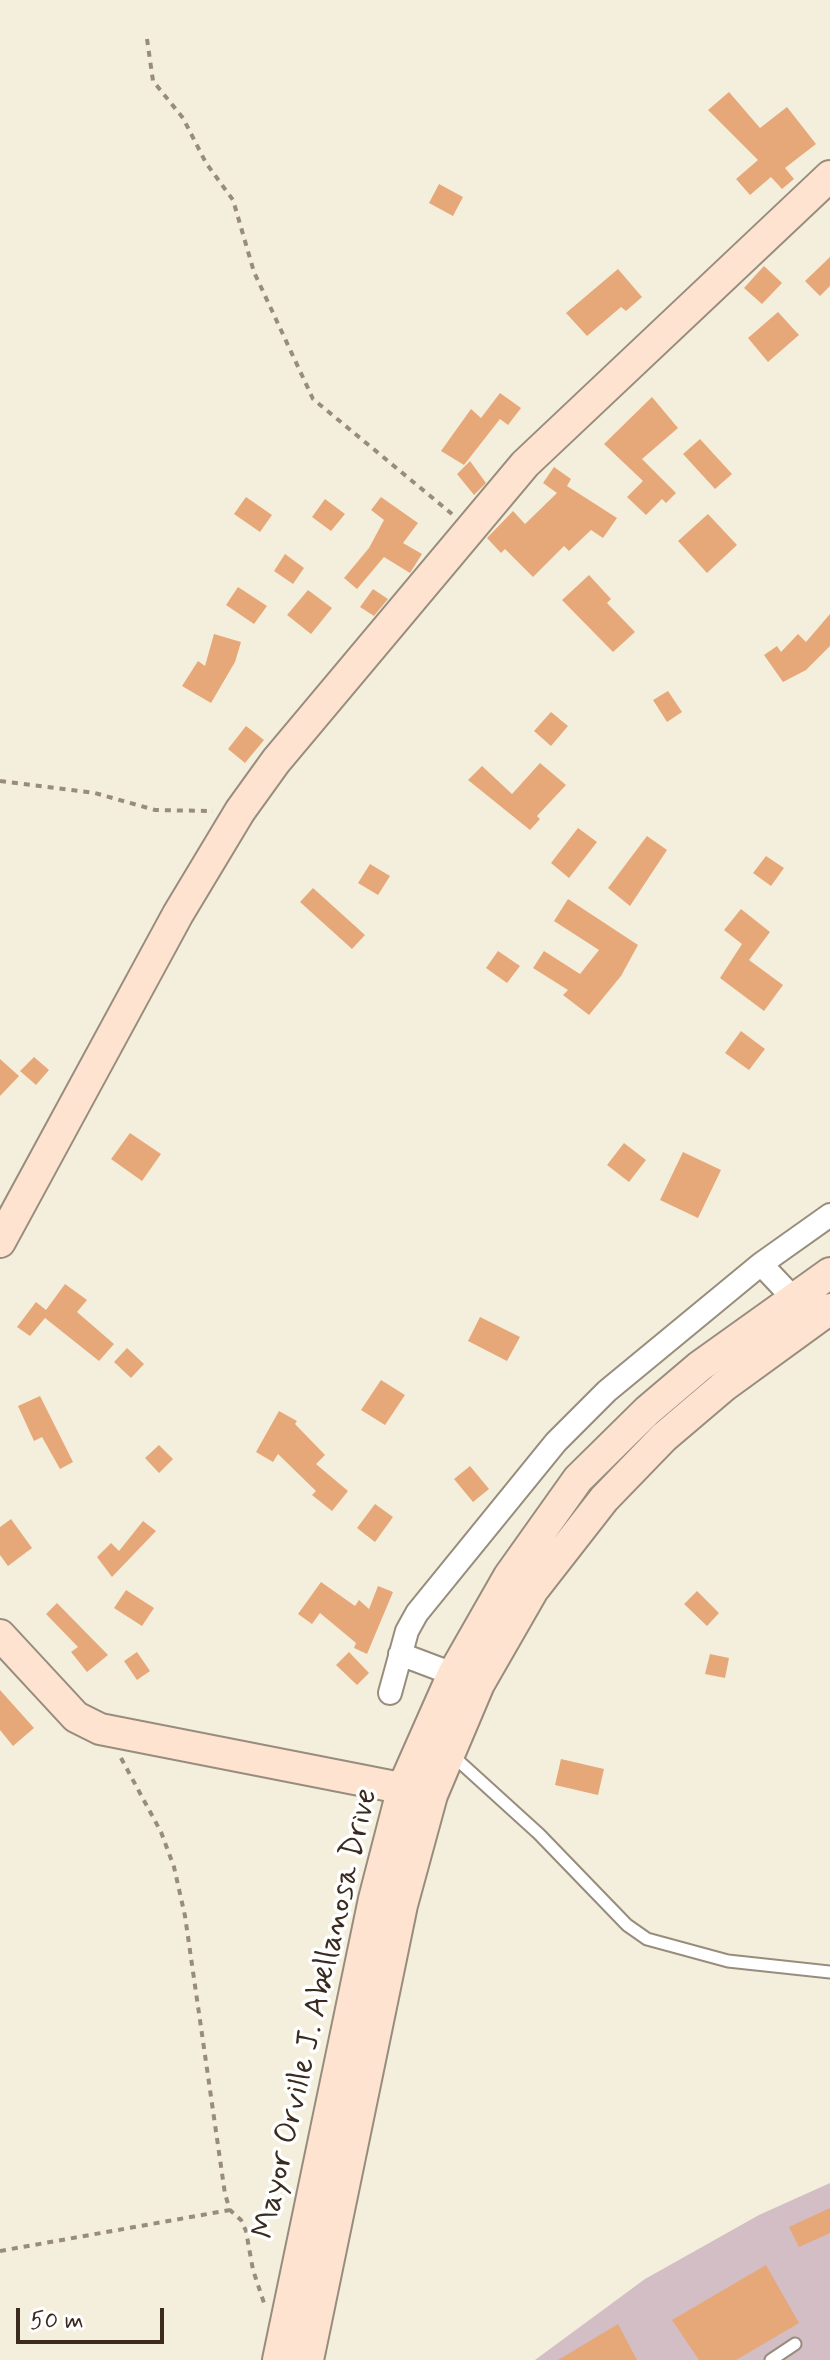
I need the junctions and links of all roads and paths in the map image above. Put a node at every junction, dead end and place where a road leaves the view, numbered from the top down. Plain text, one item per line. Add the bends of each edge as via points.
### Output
1 (147, 39) dead end
2 (830, 176) edge
3 (469, 528) junction
4 (0, 781) edge
5 (240, 811) junction
6 (830, 1215) edge
7 (0, 1242) edge
8 (761, 1264) junction
9 (830, 1273) edge
10 (794, 1299) junction
11 (830, 1309) edge
12 (0, 1635) edge
13 (400, 1654) junction
14 (453, 1674) junction
15 (390, 1693) dead end
16 (114, 1733) junction
17 (450, 1753) junction
18 (403, 1787) junction
19 (432, 1795) junction
20 (830, 1972) edge
21 (230, 2210) junction
22 (0, 2251) edge
23 (284, 2331) junction
24 (795, 2344) dead end
25 (278, 2360) edge
26 (308, 2360) edge
27 (771, 2360) edge

1 - 3 path via 153,81 183,118 233,200 254,272 313,399
2 - 3 main road via 589,400
3 - 5 main road
4 - 5 path via 95,793 155,810
5 - 7 main road via 108,1037
6 - 8 street
8 - 10 street
8 - 13 street via 607,1391 556,1442 417,1613
9 - 10 main road, Mayor Orville J. Abellanosa Drive
10 - 14 main road, Mayor Orville J. Abellanosa Drive via 700,1366 578,1479 509,1576
11 - 17 main road, Mayor Orville J. Abellanosa Drive via 724,1386 604,1499 533,1590 479,1684
12 - 16 main road via 76,1717
13 - 14 street
13 - 15 street
14 - 18 main road, Mayor Orville J. Abellanosa Drive
16 - 18 main road
16 - 21 path via 174,1867
17 - 19 main road, Mayor Orville J. Abellanosa Drive
17 - 20 lane via 647,1939 728,1961
18 - 19 main road
18 - 23 main road, Mayor Orville J. Abellanosa Drive via 374,1899
19 - 26 main road, Mayor Orville J. Abellanosa Drive via 402,1905
21 - 22 path
21 - 23 path via 246,2231 260,2298
23 - 25 main road, Mayor Orville J. Abellanosa Drive
24 - 27 lane

